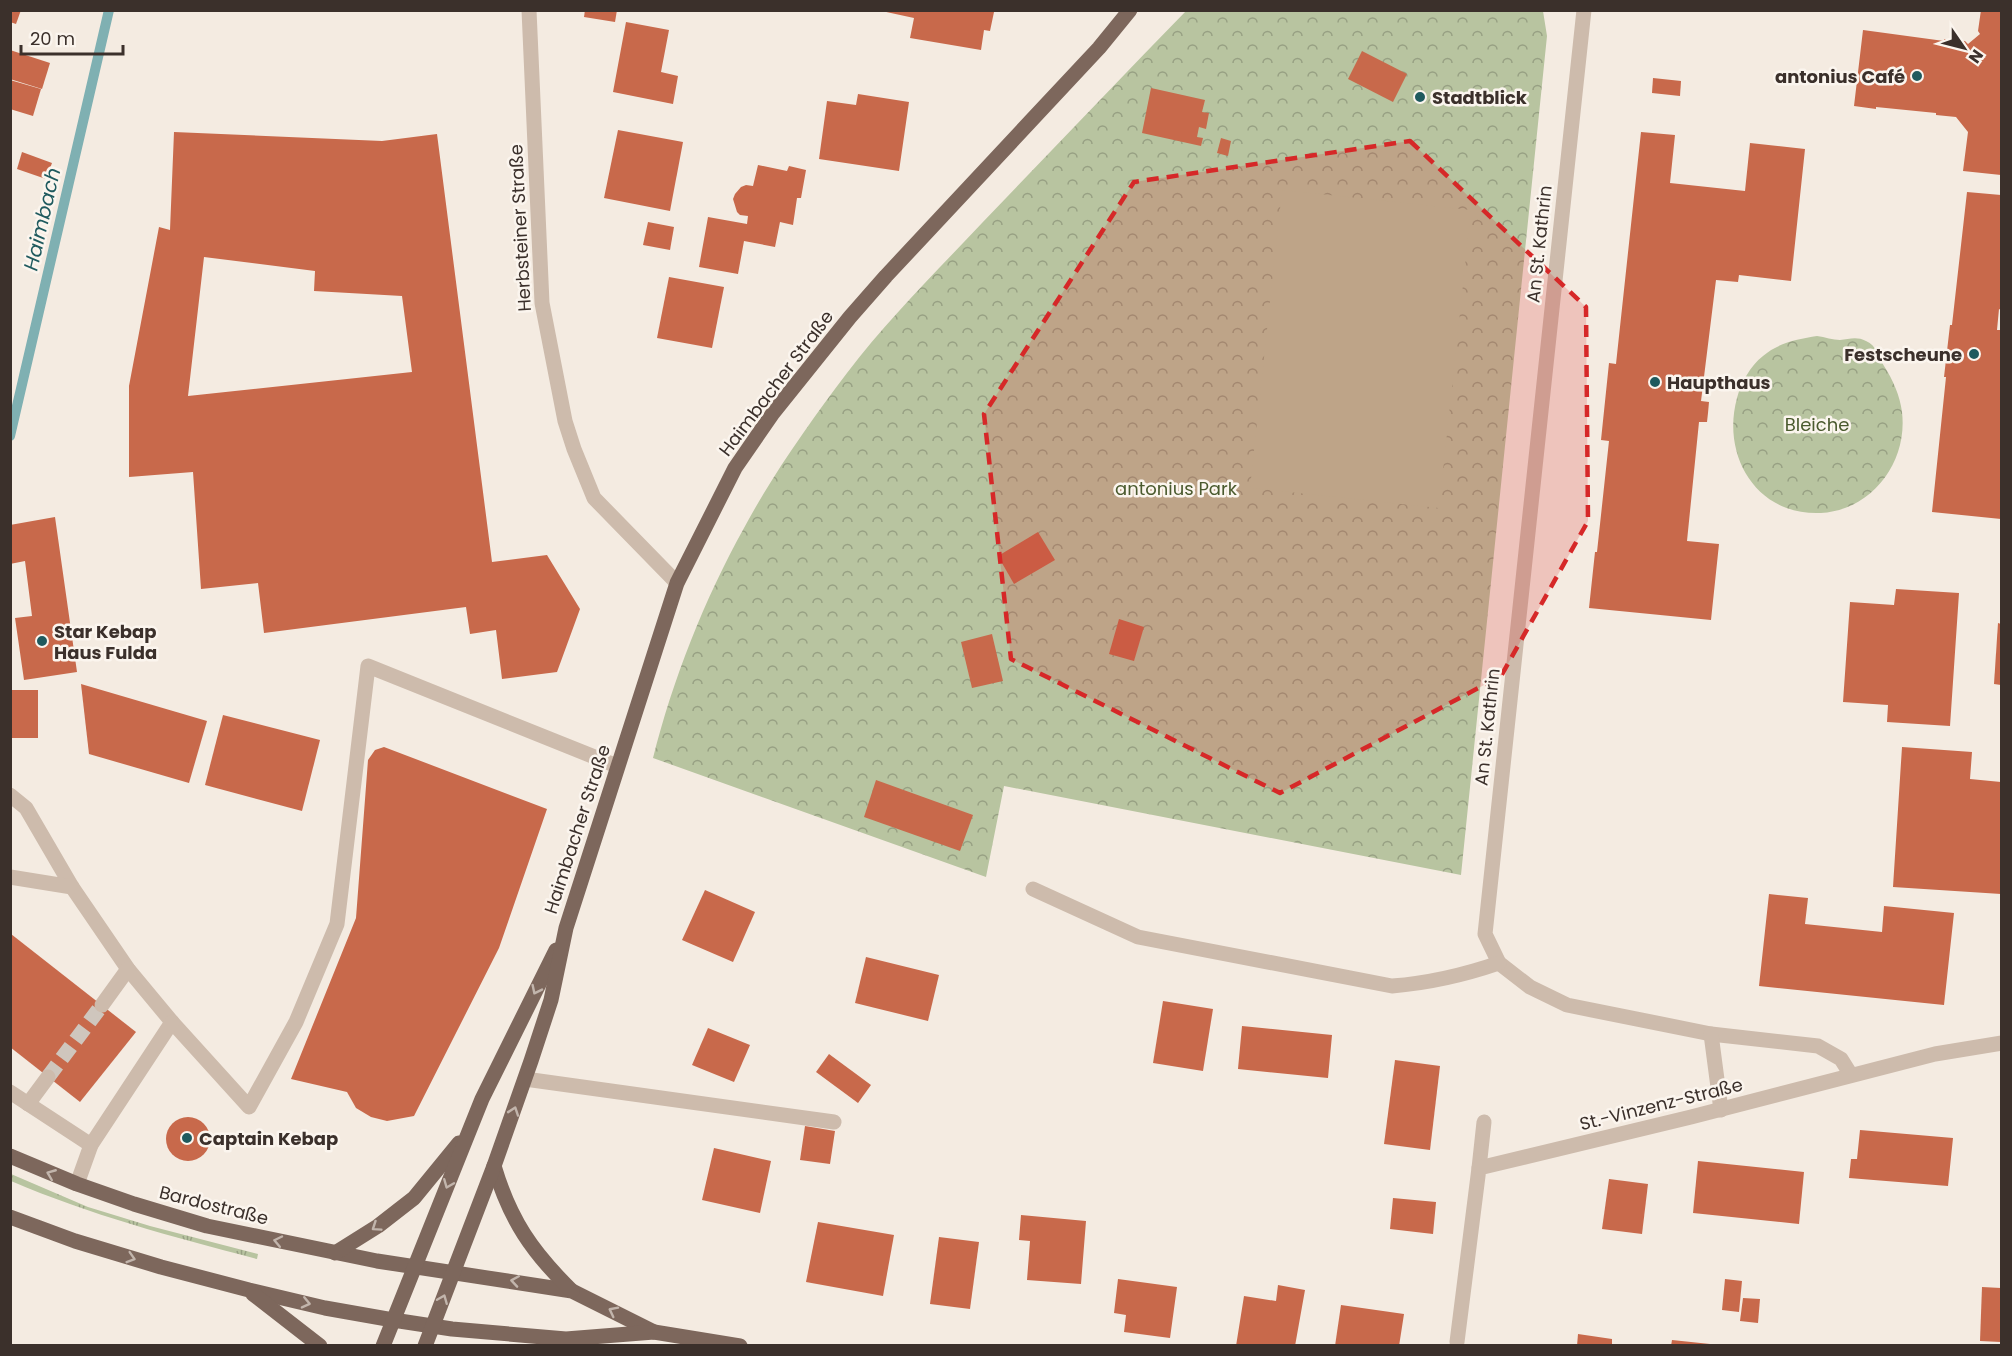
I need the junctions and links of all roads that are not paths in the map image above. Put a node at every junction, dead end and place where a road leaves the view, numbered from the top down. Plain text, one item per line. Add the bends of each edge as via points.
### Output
1 (529, 10) edge
2 (1130, 10) edge
3 (1584, 10) edge
4 (677, 583) junction
5 (617, 766) junction
6 (10, 795) edge
7 (10, 877) edge
8 (72, 887) junction
9 (1033, 889) dead end
10 (566, 928) junction
11 (1500, 963) junction
12 (128, 969) junction
13 (102, 1005) tunnel mouth
14 (172, 1022) junction
15 (1711, 1034) junction
16 (2001, 1043) edge
17 (1851, 1075) junction
18 (48, 1077) tunnel mouth
19 (525, 1079) junction
20 (10, 1092) edge
21 (28, 1104) junction
22 (1721, 1110) junction
23 (834, 1122) dead end
24 (1484, 1122) dead end
25 (470, 1129) junction
26 (91, 1145) junction
27 (10, 1156) edge
28 (494, 1166) junction
29 (1479, 1168) junction
30 (77, 1184) junction
31 (10, 1217) edge
32 (335, 1253) junction
33 (415, 1267) junction
34 (453, 1272) junction
35 (249, 1290) junction
36 (572, 1291) junction
37 (393, 1320) junction
38 (432, 1326) junction
39 (654, 1332) junction
40 (1457, 1342) dead end
41 (320, 1346) edge
42 (383, 1346) edge
43 (425, 1346) edge
44 (740, 1346) edge

1 - 4 street, Herbsteiner Straße via 542,303 565,421 594,498
2 - 4 main road, Haimbacher Straße via 886,276 773,413 735,468
3 - 11 street, An St. Kathrin via 1485,934
4 - 5 main road, Haimbacher Straße
5 - 10 main road, Haimbacher Straße
5 - 14 street via 368,666 337,924 296,1022 249,1107
6 - 8 street via 26,808
7 - 8 street
8 - 12 street
9 - 11 street via 1138,937 1392,986 1429,983
10 - 19 main road, Haimbacher Straße via 551,999
10 -> 25 main road, Haimbacher Straße
11 - 15 street via 1530,987 1567,1005
12 - 13 street
12 - 14 street
14 - 26 street
15 - 17 street via 1818,1046 1841,1059
15 - 22 street
16 - 17 street, St.-Vinzenz-Straße via 1935,1054
17 - 22 street, St.-Vinzenz-Straße
18 - 21 street
19 - 23 street
28 -> 19 main road, Haimbacher Straße
20 - 21 street
21 - 26 street
22 - 29 street, St.-Vinzenz-Straße
24 - 29 street
25 -> 32 main road via 414,1198
25 -> 33 main road, Haimbacher Straße
26 - 30 street
30 -> 27 main road, Bardostraße
28 - 34 main road, Haimbacher Straße
28 - 36 main road via 518,1225 545,1264
29 - 40 street
32 -> 30 main road, Bardostraße via 207,1226
31 -> 35 main road via 161,1267
32 - 33 main road, Bardostraße
33 - 34 main road, Bardostraße
33 - 37 main road, Haimbacher Straße
36 -> 34 main road, Bardostraße
38 -> 34 main road, Haimbacher Straße
35 -> 37 main road
35 - 41 main road
39 -> 36 main road
37 - 38 main road
37 - 42 main road, Haimbacher Straße
38 - 39 main road via 566,1339
38 - 43 main road, Haimbacher Straße
39 - 44 main road

